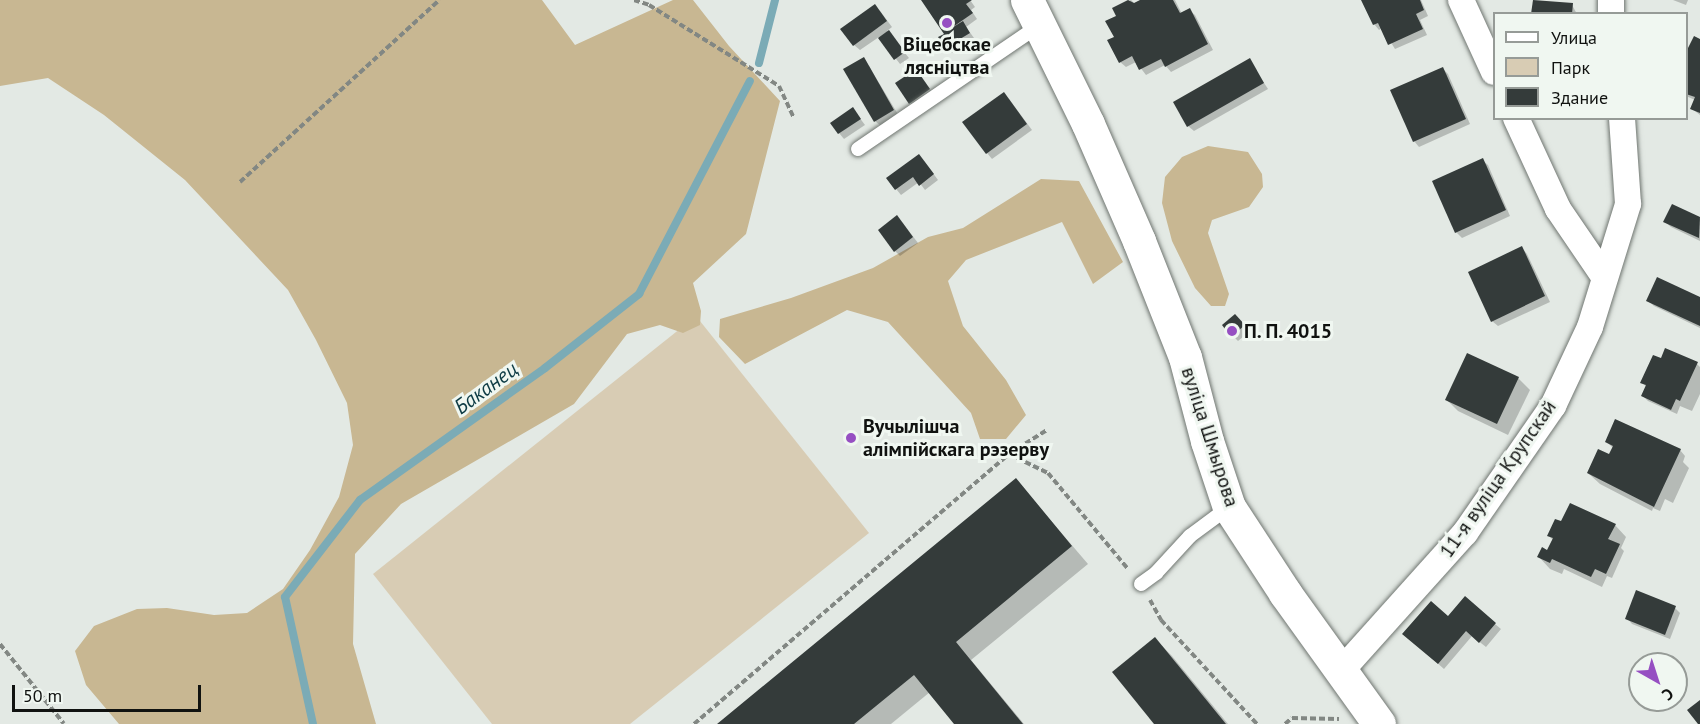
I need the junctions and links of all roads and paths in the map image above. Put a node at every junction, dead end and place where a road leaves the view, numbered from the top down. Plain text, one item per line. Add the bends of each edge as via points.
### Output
1 (439, 0) edge
2 (634, 0) edge
3 (1461, 0) edge
4 (1034, 13) edge
5 (1493, 70) edge
6 (794, 118) dead end
7 (1517, 120) edge
8 (1622, 120) edge
9 (858, 149) dead end
10 (240, 182) dead end
11 (1605, 278) junction
12 (1047, 430) dead end
13 (1009, 454) junction
14 (1229, 507) junction
15 (1141, 584) junction
16 (0, 644) edge
17 (1341, 671) junction
18 (1346, 719) dead end
19 (64, 724) edge
20 (694, 724) edge
21 (1257, 724) edge
22 (1285, 724) edge
23 (1379, 724) edge

1 - 10 path
2 - 6 path via 649,5 779,86
3 - 5 street
4 - 9 lane
4 - 14 street, вуліца Шмырова via 1088,124 1185,357
7 - 11 street via 1558,209
8 - 11 street, 11-я вуліца Крупскай via 1628,204
11 - 17 street, 11-я вуліца Крупскай via 1590,327 1553,406 1465,533
12 - 13 path
13 - 15 path via 1048,473
13 - 20 path
14 - 15 lane via 1190,536
14 - 17 street, вуліца Шмырова
15 - 21 path via 1161,620
16 - 19 path
17 - 23 street, вуліца Шмырова
18 - 22 path via 1292,718

